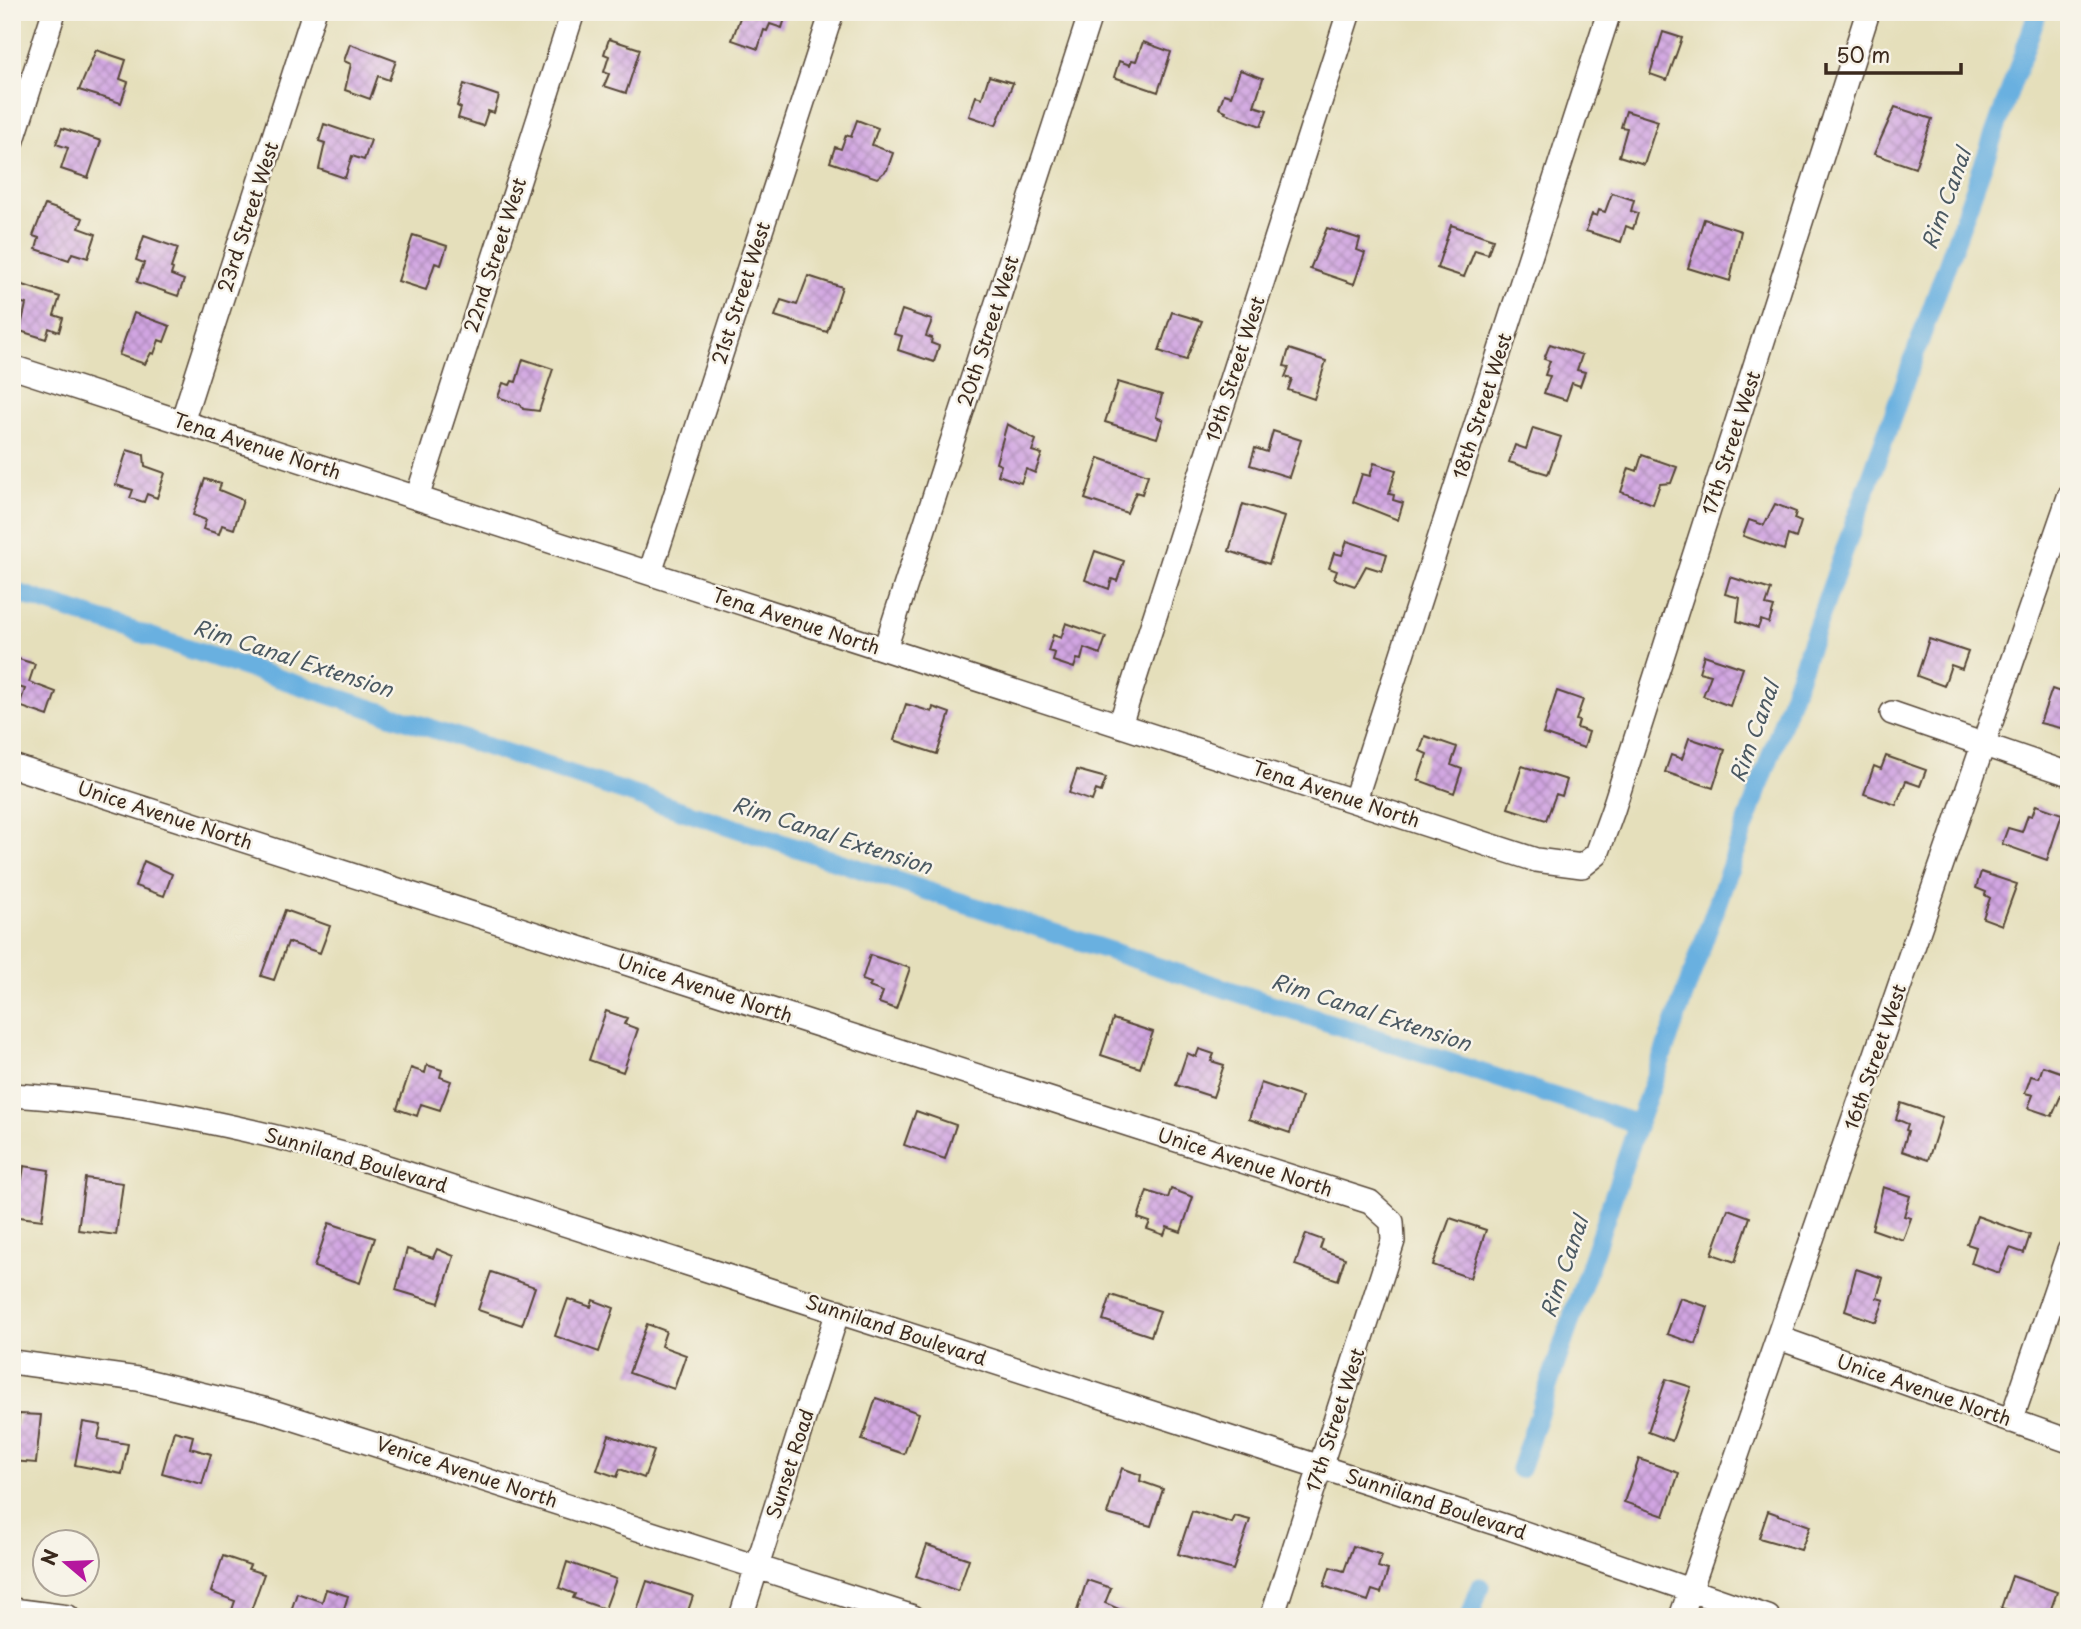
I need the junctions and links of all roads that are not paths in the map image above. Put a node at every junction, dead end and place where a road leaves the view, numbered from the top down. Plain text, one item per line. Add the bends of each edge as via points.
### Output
1 (54, 12) edge
2 (314, 12) edge
3 (573, 12) edge
4 (832, 12) edge
5 (1091, 12) edge
6 (1349, 12) edge
7 (1609, 12) edge
8 (1868, 12) edge
9 (12, 143) edge
10 (12, 367) edge
11 (182, 422) junction
12 (2069, 497) edge
13 (416, 498) junction
14 (650, 573) junction
15 (885, 649) junction
16 (1892, 713) dead end
17 (1120, 725) junction
18 (1983, 744) junction
19 (12, 766) edge
20 (2069, 774) edge
21 (1354, 800) junction
22 (1582, 866) joint
23 (12, 1095) edge
24 (1392, 1222) joint
25 (2069, 1251) edge
26 (838, 1311) junction
27 (1779, 1338) junction
28 (12, 1362) edge
29 (2011, 1421) junction
30 (2069, 1441) edge
31 (1320, 1466) junction
32 (757, 1567) junction
33 (1691, 1590) junction
34 (12, 1611) edge
35 (68, 1617) edge
36 (741, 1617) edge
37 (913, 1617) edge
38 (1272, 1617) edge
39 (1681, 1617) edge
40 (1768, 1617) edge

1 - 9 street
2 - 11 street, 23rd Street West
3 - 13 street, 22nd Street West
4 - 14 street, 21st Street West
5 - 15 street, 20th Street West
6 - 17 street, 19th Street West
7 - 21 street, 18th Street West
8 - 22 street, 17th Street West via 1613,810 1597,854
10 - 11 street, Tena Avenue North
11 - 13 street, Tena Avenue North
12 - 18 street, 16th Street West
13 - 14 street, Tena Avenue North
14 - 15 street, Tena Avenue North
15 - 17 street, Tena Avenue North
16 - 18 street
17 - 21 street, Tena Avenue North
18 - 20 street
18 - 27 street, 16th Street West
19 - 24 street, Unice Avenue North via 1370,1202
21 - 22 street, Tena Avenue North via 1536,860
23 - 26 street, Sunniland Boulevard via 121,1106 271,1135 362,1159
24 - 31 street, 17th Street West via 1393,1241
25 - 29 street
26 - 31 street, Sunniland Boulevard
26 - 32 street, Sunset Road
27 - 29 street, Unice Avenue North
27 - 33 street, 16th Street West
28 - 32 street, Venice Avenue North via 138,1379 267,1410
29 - 30 street, Unice Avenue North
31 - 33 street, Sunniland Boulevard
31 - 38 street, 17th Street West
32 - 36 street, Sunset Road
32 - 37 street, Venice Avenue North
33 - 39 street, 16th Street West
33 - 40 street, Sunniland Boulevard
34 - 35 street

